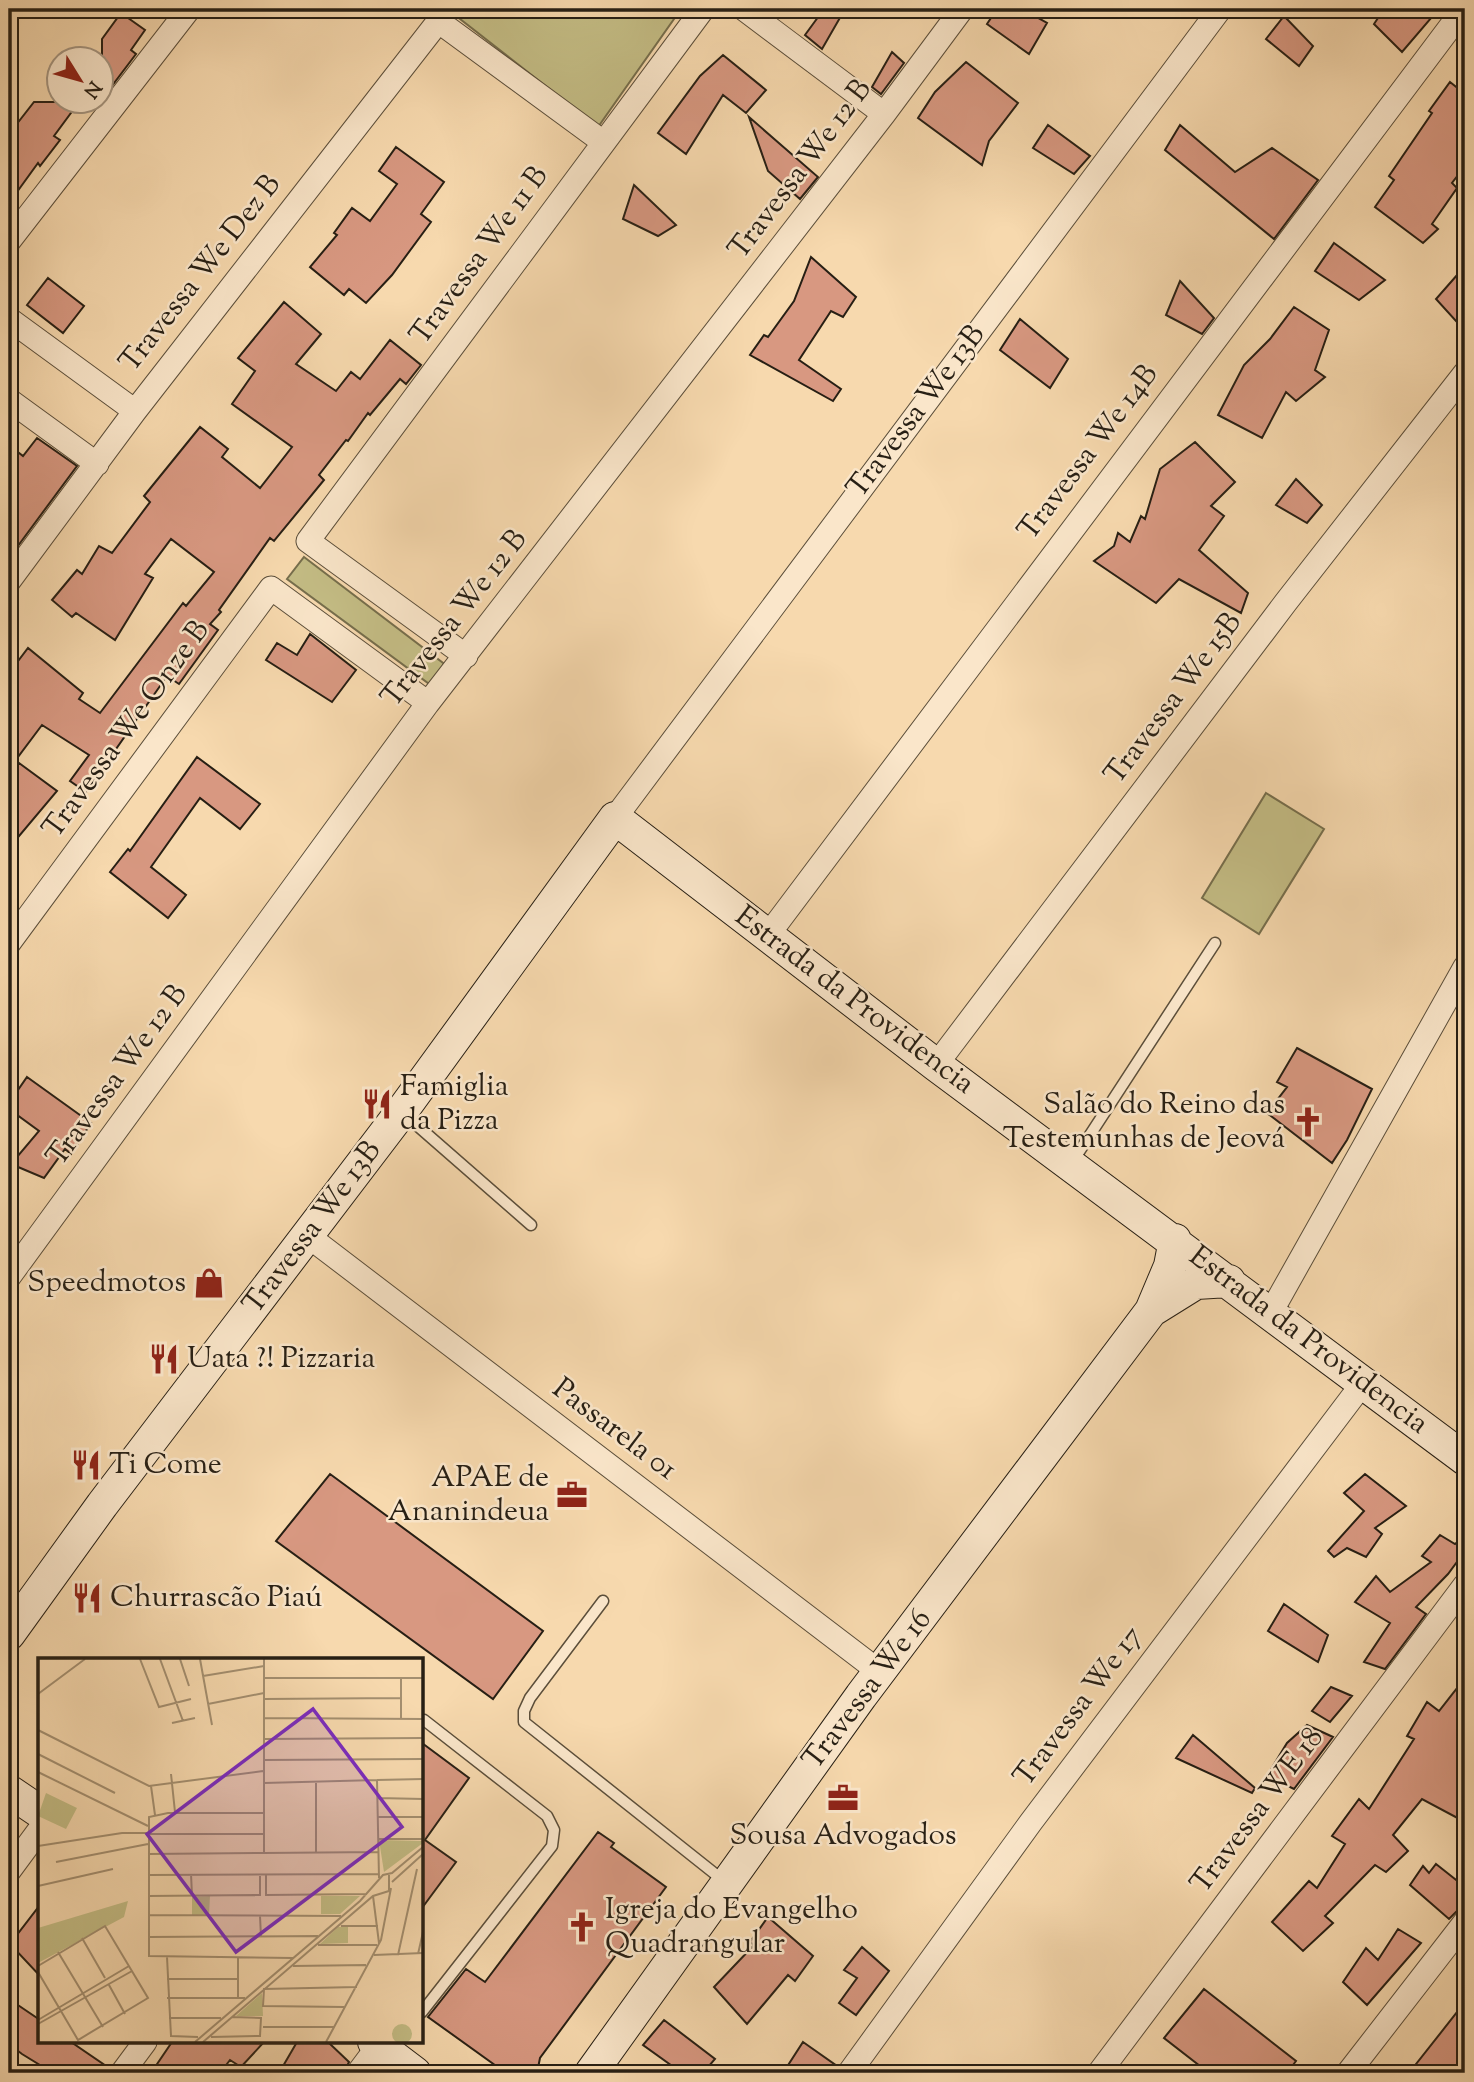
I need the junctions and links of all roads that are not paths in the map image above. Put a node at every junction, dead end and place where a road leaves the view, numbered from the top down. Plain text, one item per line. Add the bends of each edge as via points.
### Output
1 (188, 9) edge
2 (703, 9) edge
3 (744, 9) edge
4 (962, 9) edge
5 (1220, 9) edge
6 (1463, 10) edge
7 (443, 15) edge
8 (884, 114) junction
9 (603, 142) junction
10 (9, 242) edge
11 (9, 319) edge
12 (1465, 373) edge
13 (9, 400) edge
14 (135, 411) junction
15 (97, 464) junction
16 (9, 581) edge
17 (466, 656) junction
18 (428, 703) junction
19 (615, 817) junction
20 (768, 935) junction
21 (9, 943) edge
22 (1215, 943) dead end
23 (1465, 967) edge
24 (936, 1065) junction
25 (402, 1111) junction
26 (1072, 1164) junction
27 (531, 1225) dead end
28 (308, 1236) junction
29 (1175, 1240) junction
30 (9, 1276) edge
31 (1229, 1281) junction
32 (1151, 1311) junction
33 (1271, 1312) junction
34 (1363, 1383) junction
35 (1465, 1459) edge
36 (1465, 1585) edge
37 (603, 1601) dead end
38 (9, 1634) edge
39 (881, 1673) junction
40 (424, 1720) dead end
41 (9, 1791) edge
42 (38, 1811) edge
43 (38, 1832) edge
44 (9, 1871) edge
45 (729, 1885) junction
46 (1465, 1922) edge
47 (424, 2009) edge
48 (144, 2044) edge
49 (385, 2045) edge
50 (122, 2073) edge
51 (358, 2073) edge
52 (415, 2073) edge
53 (591, 2073) edge
54 (849, 2073) edge
55 (1099, 2073) edge
56 (1348, 2073) edge

1 - 10 street
2 - 9 street, Travessa We 11 B
3 - 8 street
4 - 8 street, Travessa We 12 B
5 - 19 street, Travessa We 13B
6 - 20 street, Travessa We 14B
7 - 9 street
7 - 14 street, Travessa We Dez B
8 - 17 street, Travessa We 12 B
9 - 17 street, Travessa We 11 B via 308,541
11 - 14 street
12 - 24 street, Travessa We 15B
13 - 15 street
14 - 15 street, Travessa We Dez B
15 - 16 street, Travessa We Dez B
17 - 18 street, Travessa We 12 B
18 - 21 street, Travessa We Onze B via 271,588
18 - 30 street, Travessa We 12 B
19 - 20 main road, Estrada da Providencia
19 - 25 main road, Travessa We 13B
20 - 24 main road, Estrada da Providencia
22 - 26 lane
23 - 33 street
24 - 26 main road, Estrada da Providencia
25 - 27 lane
25 - 28 main road, Travessa We 13B
26 - 29 main road, Estrada da Providencia
28 - 38 main road, Travessa We 13B
28 - 39 street, Passarela 01
29 - 31 main road, Estrada da Providencia
29 - 32 main road via 1170,1266
31 - 32 main road via 1196,1283
31 - 33 main road, Estrada da Providencia
32 - 39 main road, Travessa We 16
33 - 34 main road, Estrada da Providencia
34 - 35 main road, Estrada da Providencia
34 - 54 street, Travessa We 17 via 1031,1822
36 - 55 street, Travessa WE 18
37 - 45 lane via 530,1698 524,1722
39 - 45 main road, Travessa We 16 via 744,1858
40 - 47 lane via 547,1816 554,1830 552,1846
41 - 42 main road
43 - 44 street
45 - 53 main road, Travessa We 16
46 - 56 street
48 - 50 street
49 - 51 street
49 - 52 main road

